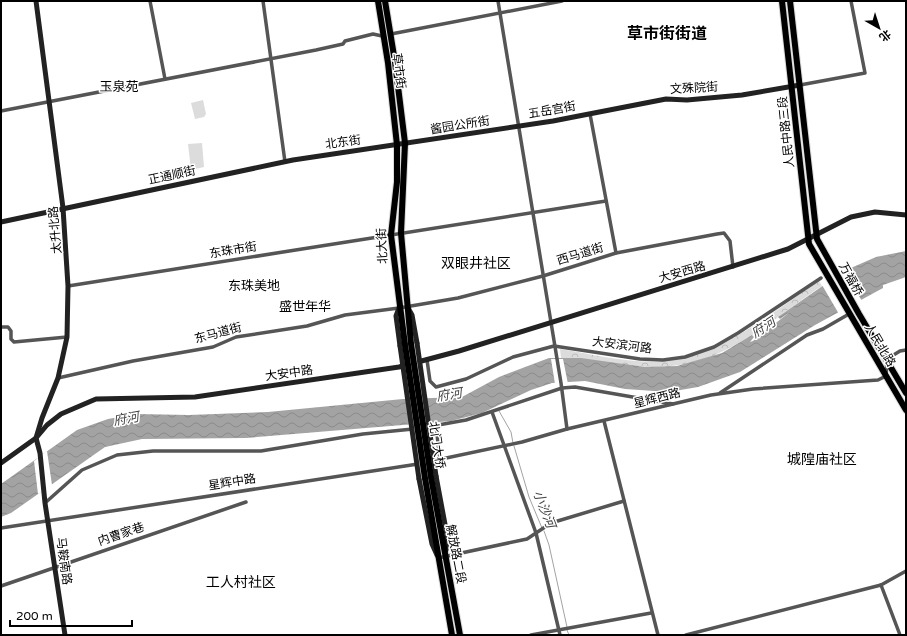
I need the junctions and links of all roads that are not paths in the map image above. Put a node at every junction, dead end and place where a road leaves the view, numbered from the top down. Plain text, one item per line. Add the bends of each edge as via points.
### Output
1 (36, 1) edge
2 (150, 1) edge
3 (263, 1) edge
4 (378, 1) edge
5 (385, 1) edge
6 (498, 1) edge
7 (562, 1) edge
8 (782, 1) edge
9 (790, 1) edge
10 (851, 1) edge
11 (500, 14) junction
12 (390, 34) junction
13 (382, 36) junction
14 (271, 58) junction
15 (165, 79) junction
16 (800, 85) junction
17 (792, 86) junction
18 (49, 101) junction
19 (1, 111) edge
20 (590, 114) junction
21 (518, 126) junction
22 (404, 143) junction
23 (397, 145) junction
24 (285, 162) junction
25 (606, 200) junction
26 (63, 208) junction
27 (532, 212) junction
28 (906, 215) edge
29 (1, 222) edge
30 (401, 233) junction
31 (391, 235) junction
32 (817, 235) junction
33 (808, 239) junction
34 (616, 253) junction
35 (825, 254) joint
36 (817, 260) joint
37 (733, 267) junction
38 (543, 276) junction
39 (821, 278) dead end
40 (68, 286) junction
41 (408, 307) junction
42 (399, 308) junction
43 (848, 313) junction
44 (859, 314) joint
45 (550, 322) junction
46 (1, 327) edge
47 (67, 338) junction
48 (408, 345) junction
49 (554, 346) junction
50 (906, 350) edge
51 (887, 359) junction
52 (427, 360) junction
53 (886, 376) junction
54 (58, 378) junction
55 (561, 386) junction
56 (906, 393) edge
57 (717, 394) junction
58 (674, 404) junction
59 (906, 410) edge
60 (494, 411) junction
61 (604, 421) junction
62 (436, 426) junction
63 (567, 429) junction
64 (36, 438) junction
65 (507, 446) junction
66 (440, 460) junction
67 (1, 463) edge
68 (418, 464) joint
69 (428, 478) junction
70 (624, 501) junction
71 (246, 502) dead end
72 (45, 503) junction
73 (48, 522) junction
74 (1, 528) edge
75 (537, 532) junction
76 (438, 558) junction
77 (445, 558) junction
78 (54, 568) junction
79 (906, 571) edge
80 (881, 585) junction
81 (1, 586) edge
82 (651, 613) junction
83 (560, 630) junction
84 (65, 635) edge
85 (452, 635) edge
86 (460, 635) edge
87 (531, 635) edge
88 (560, 635) edge
89 (658, 635) edge
90 (686, 635) edge
91 (900, 635) edge

1 - 18 street, 太升北路
2 - 15 street
3 - 14 street
4 - 13 main road, 草市街
5 - 12 main road, 草市街
6 - 11 street
7 - 11 street
8 - 17 main road, 人民中路三段
9 - 16 main road, 人民中路三段
10 - 16 street via 865,73
11 - 12 street
11 - 21 street
12 - 22 main road, 草市街
13 - 14 street via 373,34 345,40 343,44
13 - 23 main road, 草市街 via 388,63
14 - 15 street
14 - 24 street
15 - 18 street
16 - 17 street, 文殊院街
16 - 32 main road, 人民中路三段
17 - 20 street, 文殊院街 via 687,100 666,99
17 - 33 main road, 人民中路三段
18 - 19 street
18 - 26 street, 太升北路
20 - 21 street, 五岳宫街
20 - 25 street
21 - 22 street, 酱园公所街
21 - 27 street
22 - 23 street, 北东街
22 - 30 main road, 北大街
23 - 24 street, 北东街
23 - 31 main road, 北大街
24 - 26 street, 正通顺街
25 - 27 street, 东珠市街
25 - 34 street
26 - 29 street, 正通顺街
26 - 40 street, 太升北路
27 - 30 street, 东珠市街
27 - 38 street
28 - 32 street, 大安西路 via 886,212 864,213
30 - 31 street, 东珠市街
30 - 41 main road, 北大街
31 - 40 street, 东珠市街
31 - 42 main road, 北大街
32 - 33 street, 大安西路
32 - 35 main road, 人民中路三段
33 - 36 main road, 人民中路三段
33 - 37 street, 大安西路 via 788,249
34 - 37 street, 西马道街 via 724,233 730,240
34 - 38 street, 西马道街
35 - 44 main road, 万福桥
36 - 43 main road, 万福桥
37 - 45 street, 大安西路
38 - 41 street, 西马道街 via 458,298
38 - 45 street
39 - 49 street, 大安滨河路 via 738,334 714,347 685,357 640,359
40 - 47 street, 太升北路
41 - 42 street, 东马道街
41 - 48 main road, 北大街
42 - 48 main road, 北大街
42 - 54 street, 东马道街 via 345,315 307,326 236,337 214,347 133,361
43 - 53 main road, 人民北路
43 - 57 street via 823,330 807,335
44 - 51 main road, 人民北路
45 - 49 street
45 - 52 street, 大安中路
46 - 47 street via 8,327 14,342
47 - 54 street, 太升北路
48 - 69 main road, 北门大桥, bridge
48 - 69 street, bridge
49 - 52 street, 大安滨河路 via 513,356 466,379 436,387 430,381
49 - 55 street
50 - 51 street via 900,350
51 - 53 street
51 - 56 main road, 人民北路
52 - 64 street, 大安中路 via 378,371 195,397 96,399 61,414
53 - 57 street, 星辉西路 via 870,382 753,389
53 - 59 main road, 人民北路
54 - 64 street, 太升北路
55 - 58 street
55 - 60 street
55 - 63 street
57 - 58 street, 星辉西路
58 - 61 street, 星辉西路
60 - 62 street
60 - 65 street
61 - 63 street, 星辉西路
61 - 70 street
62 - 66 street
62 - 72 street via 363,434 261,451 153,451 117,455 82,470
63 - 65 street, 星辉西路
64 - 67 street, 大安中路
64 - 72 street, 马鞍南路
65 - 66 street, 星辉西路
65 - 75 street
66 - 68 street, 星辉西路
68 - 73 street, 星辉中路
69 - 76 main road, 解放路二段
69 - 77 main road, 解放路二段
70 - 75 street via 547,526
70 - 82 street
71 - 78 street, 内曹家巷
72 - 73 street, 马鞍南路
73 - 74 street, 星辉中路
73 - 78 street, 马鞍南路
75 - 77 street via 527,539
75 - 83 street
76 - 77 street
76 - 85 main road, 解放路二段
77 - 86 main road, 解放路二段
78 - 81 street, 内曹家巷
78 - 84 street, 马鞍南路
79 - 80 street
80 - 90 street
80 - 91 street
82 - 83 street
82 - 89 street
83 - 87 street
83 - 88 street

